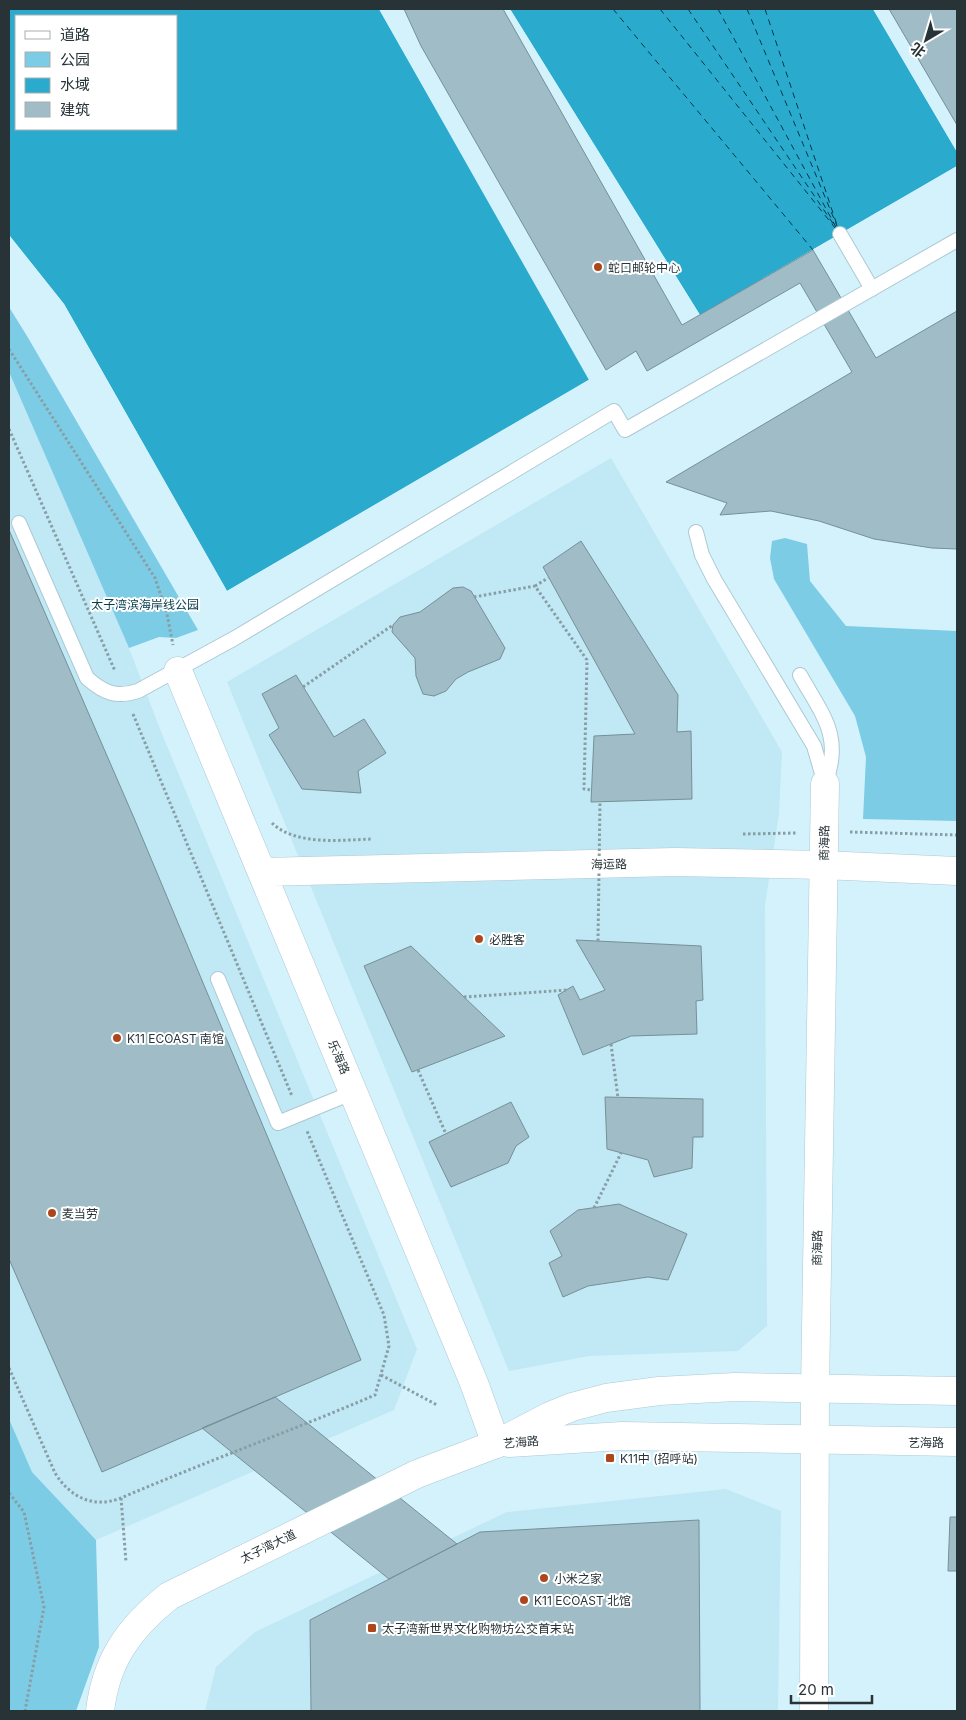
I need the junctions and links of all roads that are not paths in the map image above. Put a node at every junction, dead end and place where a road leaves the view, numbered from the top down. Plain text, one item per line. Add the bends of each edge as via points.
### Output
1 (840, 234) dead end
2 (957, 240) edge
3 (872, 289) junction
4 (19, 523) dead end
5 (696, 532) dead end
6 (178, 670) junction
7 (800, 675) dead end
8 (825, 784) junction
9 (823, 865) junction
10 (957, 871) edge
11 (262, 872) junction
12 (218, 979) dead end
13 (354, 1092) junction
14 (815, 1390) junction
15 (957, 1391) edge
16 (814, 1441) junction
17 (957, 1442) edge
18 (496, 1444) junction
19 (100, 1711) edge
20 (814, 1711) edge

1 - 3 lane
2 - 3 lane
3 - 6 lane via 625,430 614,411
4 - 6 lane via 87,678 104,692 125,695
5 - 8 lane via 702,555 714,578 814,746
6 - 11 street, 乐海路
7 - 8 lane via 832,738 832,760
8 - 9 street, 商海路
9 - 10 street, 海运路
9 - 11 street, 海运路 via 675,862
9 - 14 street, 商海路
11 - 13 street, 乐海路
12 - 13 lane via 278,1123 298,1110
13 - 18 street, 乐海路
14 - 15 street, 艺海路
14 - 16 street, 商海路
14 - 18 street, 艺海路 via 734,1386 606,1398 550,1416
16 - 17 street, 艺海路
16 - 18 street, 艺海路 via 622,1436
16 - 20 street, 商海路
18 - 19 street, 太子湾大道 via 416,1474 169,1596 126,1638 107,1675

